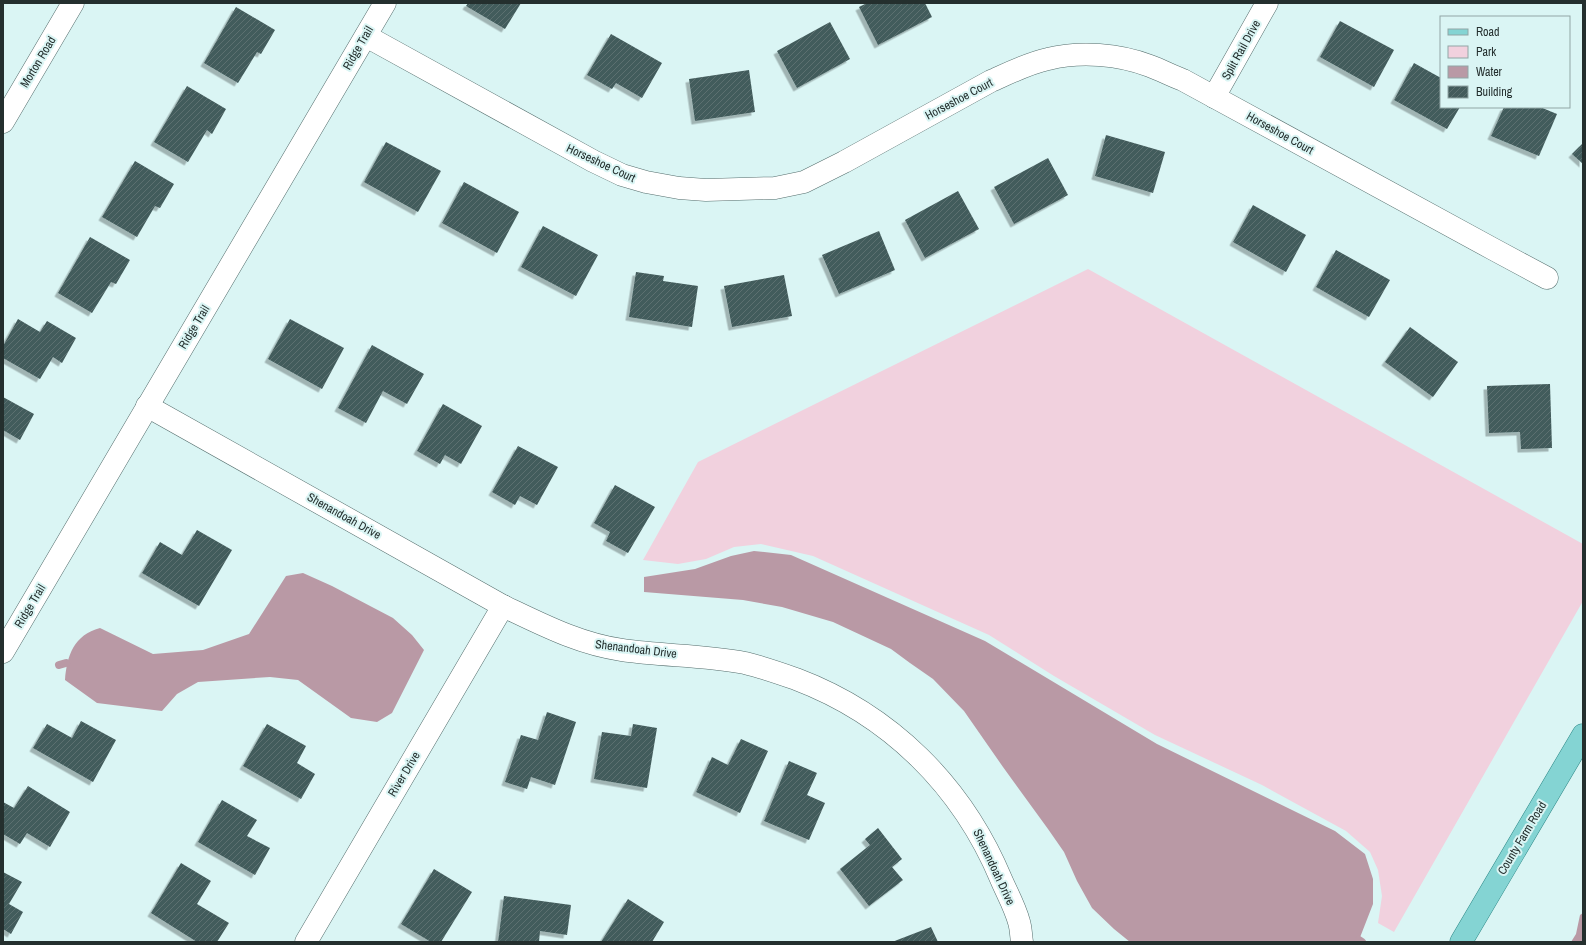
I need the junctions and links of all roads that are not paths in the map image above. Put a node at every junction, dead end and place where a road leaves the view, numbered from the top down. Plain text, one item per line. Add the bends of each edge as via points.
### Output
1 (73, 3) edge
2 (385, 3) edge
3 (1267, 3) edge
4 (366, 36) junction
5 (1214, 97) junction
6 (3, 122) edge
7 (1547, 278) dead end
8 (147, 406) junction
9 (503, 606) junction
10 (3, 652) edge
11 (1583, 735) edge
12 (306, 942) edge
13 (1022, 942) edge
14 (1461, 942) edge

1 - 6 street, Morton Road
2 - 4 street, Ridge Trail
3 - 5 street, Split Rail Drive
4 - 5 street, Horseshoe Court via 622,175 679,188 706,190 775,188 804,182 991,81 1047,59 1081,54 1149,65
4 - 8 street, Ridge Trail
5 - 7 street, Horseshoe Court
8 - 9 street, Shenandoah Drive
8 - 10 street, Ridge Trail
9 - 12 street, River Drive
9 - 13 street, Shenandoah Drive via 588,643 622,650 745,663 773,671 819,688 874,719 919,756 965,811 991,856 1020,923
11 - 14 main road, County Farm Road

